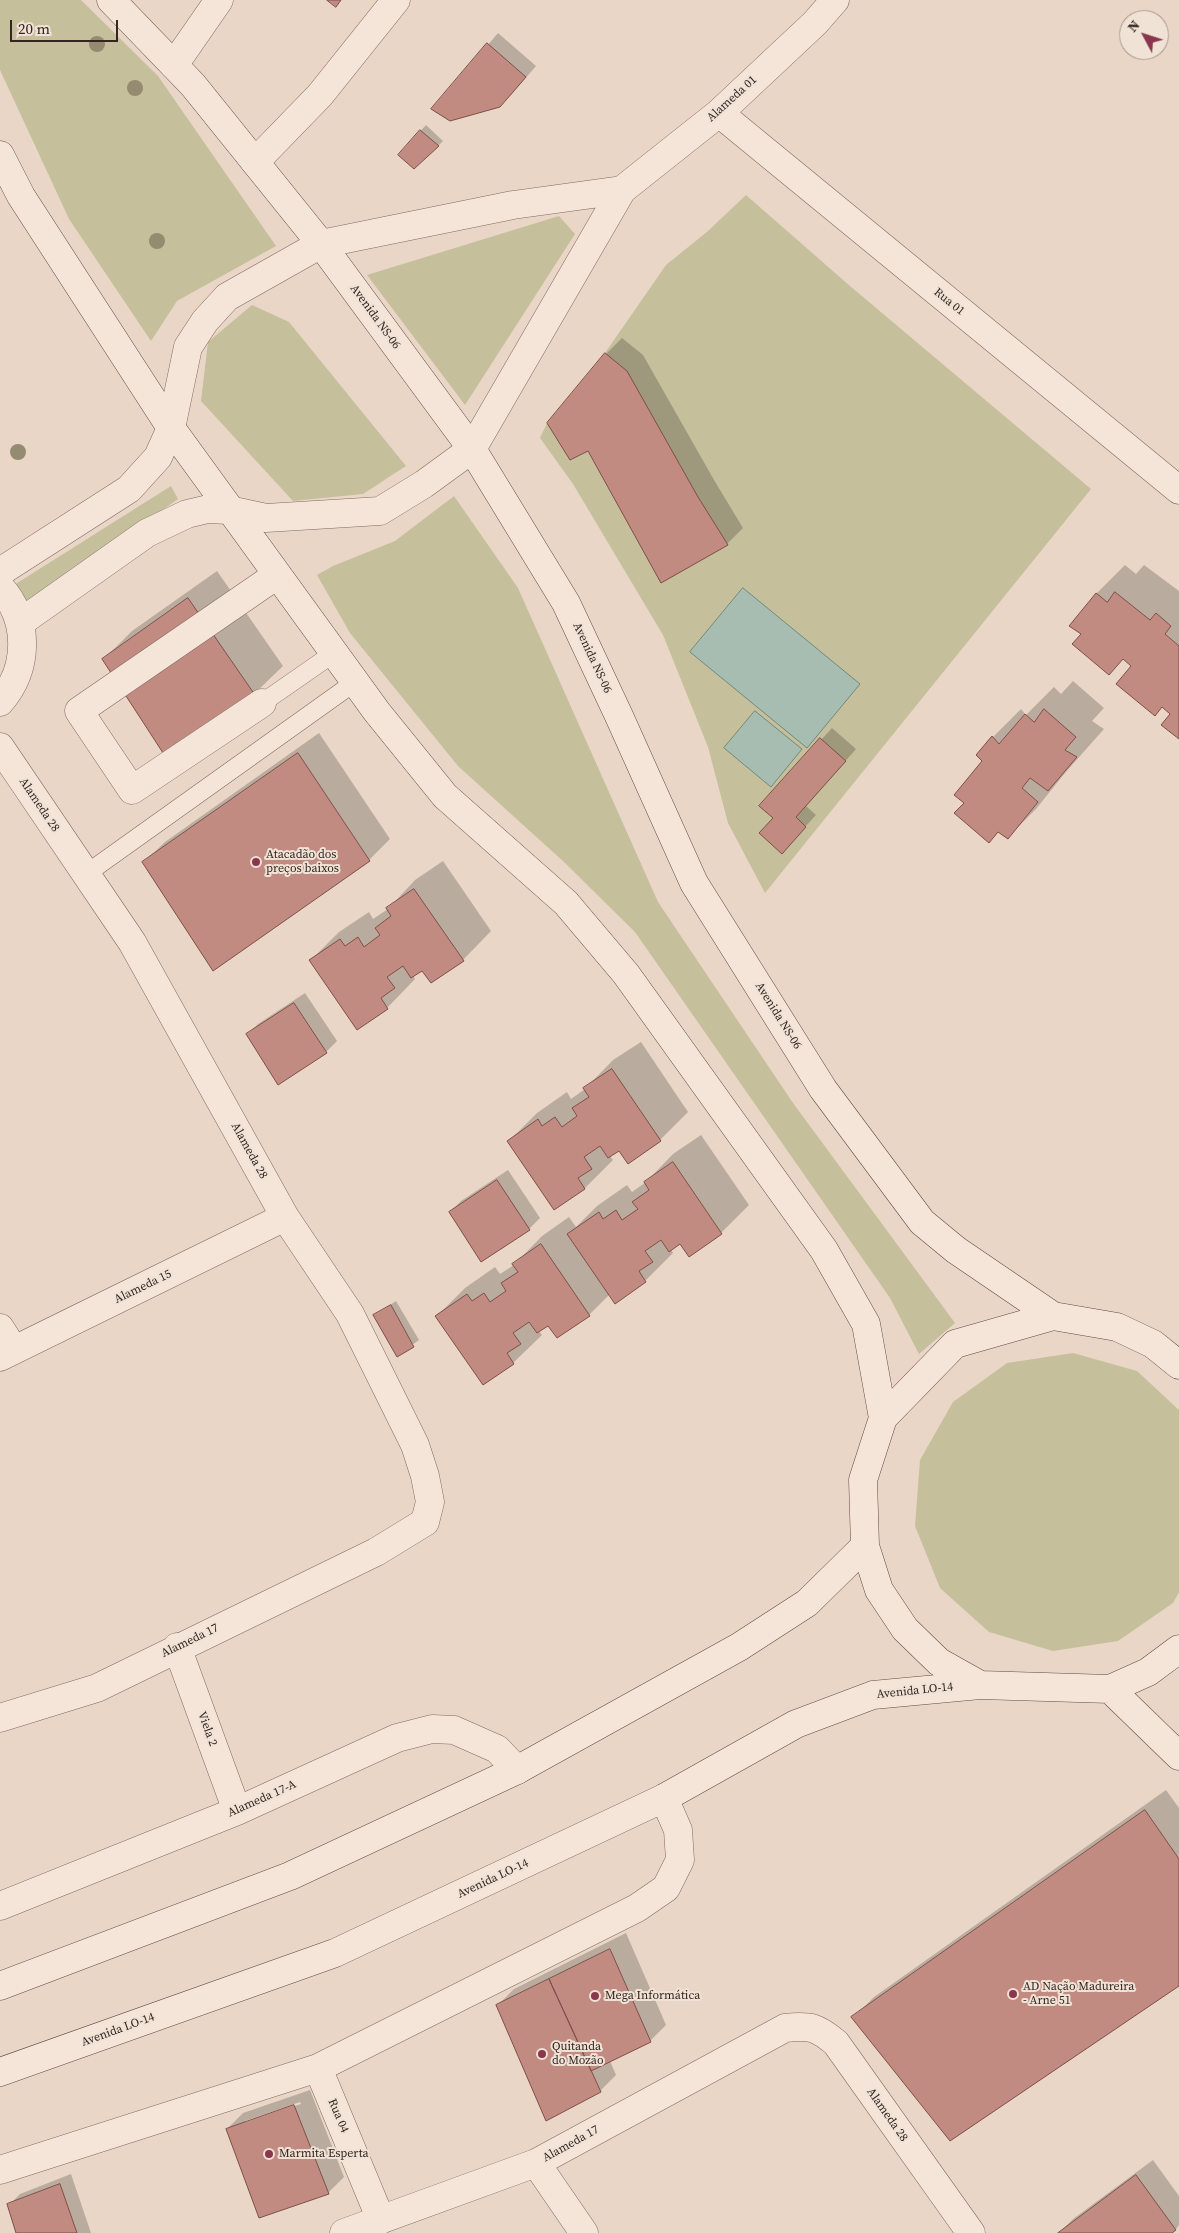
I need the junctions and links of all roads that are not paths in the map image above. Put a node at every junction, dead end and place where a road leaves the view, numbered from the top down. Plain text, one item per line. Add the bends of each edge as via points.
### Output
1 (219, 0) edge
2 (396, 0) edge
3 (835, 0) edge
4 (115, 1) edge
5 (174, 64) junction
6 (719, 113) junction
7 (0, 155) edge
8 (256, 162) junction
9 (622, 190) junction
10 (321, 244) junction
11 (171, 428) junction
12 (472, 449) junction
13 (1179, 490) edge
14 (229, 510) junction
15 (0, 572) edge
16 (277, 575) junction
17 (0, 588) edge
18 (20, 622) junction
19 (334, 653) junction
20 (355, 682) junction
21 (0, 702) edge
22 (262, 703) joint
23 (0, 747) edge
24 (86, 874) junction
25 (286, 1217) junction
26 (1053, 1316) junction
27 (1166, 1341) edge
28 (5, 1345) edge
29 (1179, 1365) edge
30 (884, 1418) junction
31 (865, 1546) junction
32 (376, 1552) joint
33 (177, 1647) junction
34 (1179, 1649) edge
35 (980, 1685) junction
36 (1110, 1689) junction
37 (0, 1718) edge
38 (1179, 1756) edge
39 (517, 1770) junction
40 (664, 1798) junction
41 (237, 1811) junction
42 (0, 1906) edge
43 (0, 1986) edge
44 (785, 2028) joint
45 (318, 2068) junction
46 (0, 2072) edge
47 (536, 2163) junction
48 (0, 2170) edge
49 (381, 2220) junction
50 (344, 2233) edge
51 (584, 2233) edge
52 (971, 2233) edge

1 - 5 street
2 - 8 street via 320,95
3 - 6 street, Alameda 01 via 815,23
4 - 5 street, Avenida NS-06
5 - 8 street, Avenida NS-06
6 - 9 street, Alameda 01
6 - 13 street, Rua 01
7 - 11 street via 21,196
8 - 10 street, Avenida NS-06
9 - 10 street via 514,205
9 - 12 street
10 - 11 street via 226,297 205,321 188,347
10 - 12 street, Avenida NS-06
11 - 14 street
11 - 15 street via 158,456 129,489
12 - 14 street via 380,511 266,518
12 - 26 street, Avenida NS-06 via 566,603 694,883 823,1089 922,1222 956,1250
14 - 16 street
14 - 18 street via 208,509 187,514 147,533
16 - 19 street
16 - 22 street via 79,711 132,790
17 - 18 street via 10,598
18 - 21 street via 23,646 20,670 10,691
19 - 20 street
19 - 22 lane
20 - 24 lane
20 - 30 street via 445,796 566,903 626,974 824,1250 866,1324
23 - 24 street, Alameda 28
24 - 25 street, Alameda 28 via 132,942
25 - 28 street, Alameda 15
25 - 32 street, Alameda 28 via 350,1314 415,1445 425,1476 430,1502 425,1522
26 - 27 street via 1117,1327
26 - 30 street via 955,1344
27 - 29 street
30 - 31 street via 863,1480
31 - 35 street via 879,1590 905,1630 939,1662
31 - 39 street via 806,1603 739,1647
32 - 33 street, Alameda 17
33 - 37 street, Alameda 17 via 97,1688
33 - 41 street, Viela 2
34 - 36 street via 1148,1672
35 - 36 street, Avenida LO-14
35 - 40 street, Avenida LO-14 via 873,1695 796,1724
36 - 38 street
39 - 41 street, Alameda 17-A via 497,1749 454,1730 432,1729 398,1738
39 - 43 street via 290,1876
40 - 45 street via 678,1830 680,1860 666,1888 637,1908
40 - 46 street, Avenida LO-14 via 335,1953
41 - 42 street, Alameda 17-A
44 - 47 street, Alameda 17
44 - 52 street, Alameda 28 via 805,2026 821,2030 836,2043
45 - 48 street
45 - 49 street, Rua 04
47 - 49 street, Alameda 17
47 - 51 street
49 - 50 street, Alameda 17

